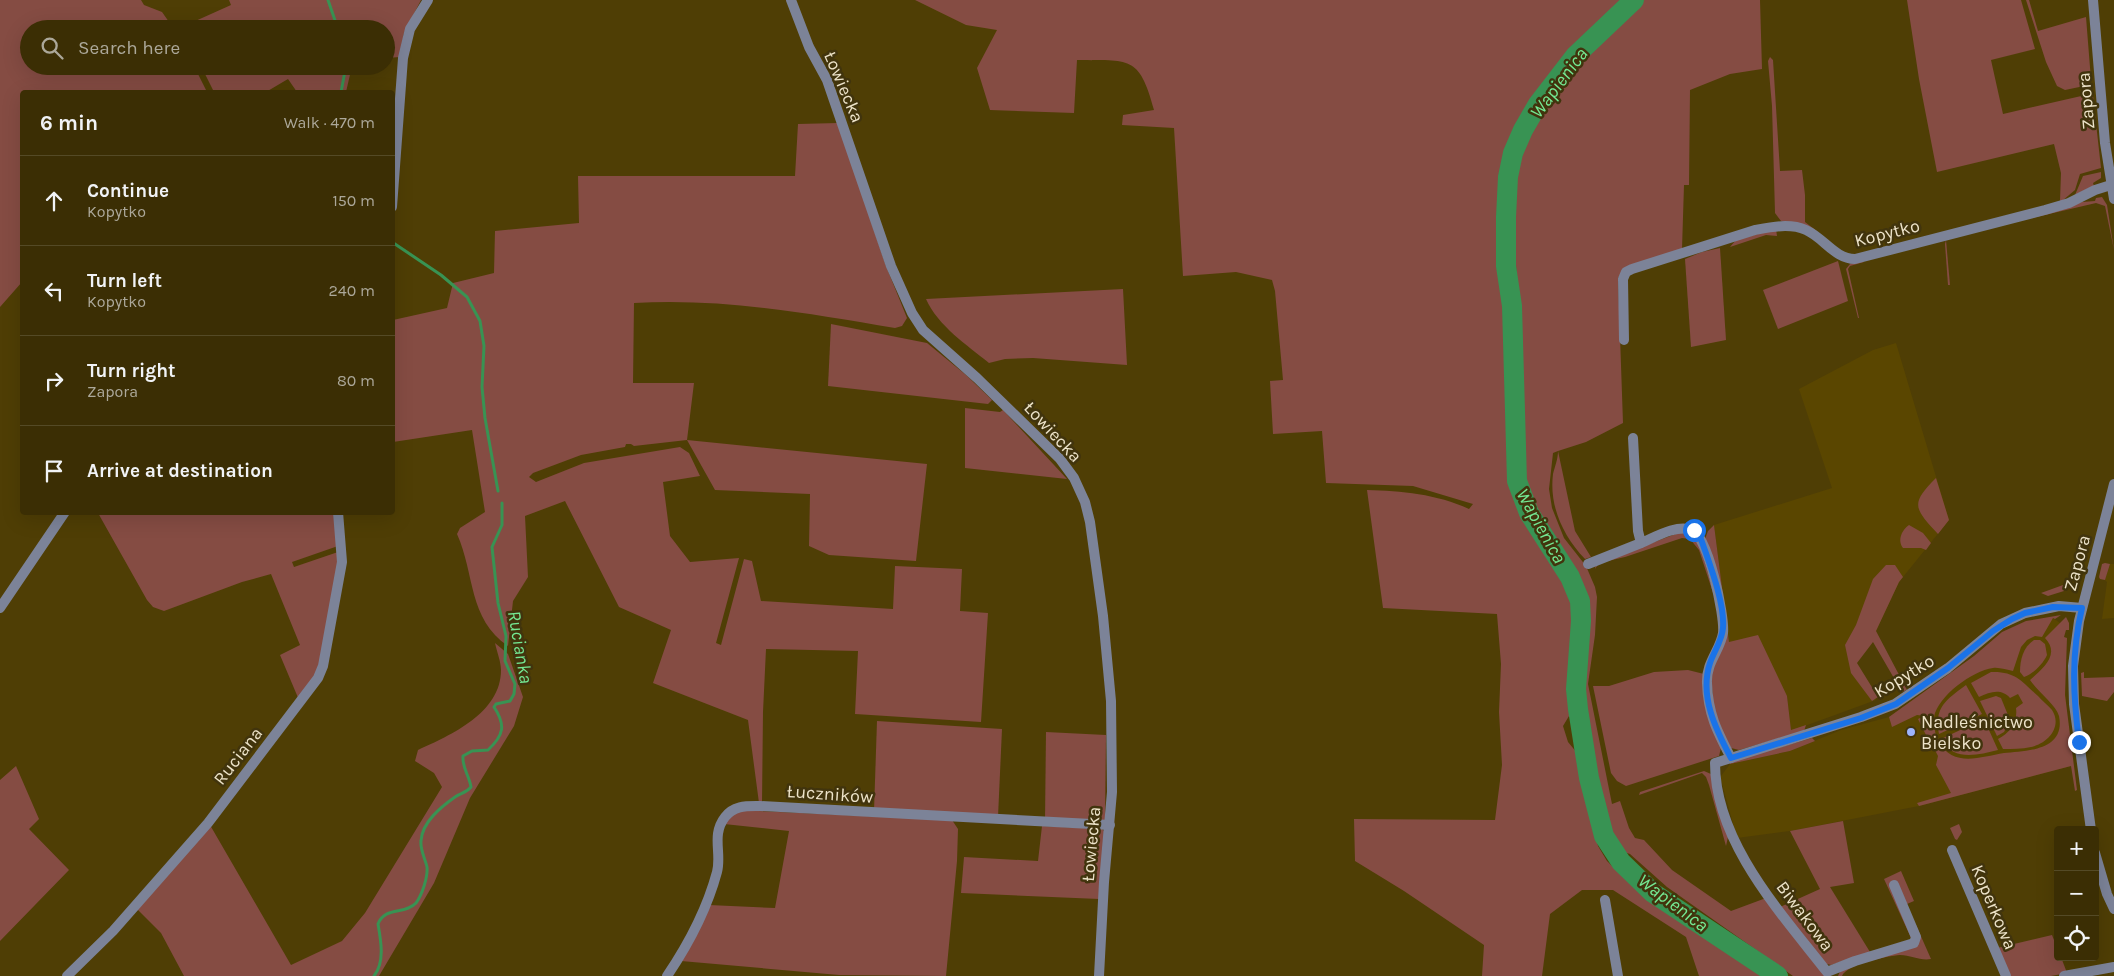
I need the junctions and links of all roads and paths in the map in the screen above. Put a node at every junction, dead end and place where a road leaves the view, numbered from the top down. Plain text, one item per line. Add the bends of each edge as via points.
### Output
1 (428, 0) edge
2 (791, 0) edge
3 (2093, 0) edge
4 (395, 166) edge
5 (2113, 185) edge
6 (2114, 199) edge
7 (1624, 340) dead end
8 (1633, 438) dead end
9 (2114, 484) edge
10 (63, 515) edge
11 (338, 515) edge
12 (1641, 542) junction
13 (1588, 564) dead end
14 (0, 608) edge
15 (2082, 608) junction
16 (1731, 758) junction
17 (1715, 763) joint
18 (1110, 825) junction
19 (2090, 826) edge
20 (1952, 850) dead end
21 (2099, 865) edge
22 (1894, 885) dead end
23 (1605, 900) dead end
24 (2114, 909) edge
25 (2114, 967) edge
26 (67, 976) edge
27 (667, 976) edge
28 (1099, 976) edge
29 (1618, 976) edge
30 (2006, 976) edge
31 (2064, 976) edge

1 - 4 street via 410,29 403,58
2 - 18 street, Łowiecka via 804,37 830,87 891,266 912,313 923,330 1060,459 1080,488 1090,522 1111,683
3 - 5 street, Zapora
5 - 6 street, Zapora
5 - 7 street, Kopytko via 2054,207 1856,259 1840,256 1804,229 1773,227 1755,230 1626,272 1622,279
8 - 12 street
9 - 15 street, Zapora
10 - 14 street
11 - 26 street, Ruciana via 342,562 318,678 208,822 113,931
12 - 13 street
12 - 16 street via 1681,529 1694,530 1701,538 1723,625 1707,674 1710,709 1714,725
15 - 16 street, Kopytko via 2053,607 2018,616 2001,624 1948,668 1896,704
15 - 19 street, Zapora via 2075,640 2073,686
16 - 17 street, Kopytko
17 - 22 street, Biwakowa via 1722,811 1734,843 1780,913 1827,972 1914,943 1916,937
18 - 27 street, Łuczników via 760,806 736,808 728,813 719,828 716,844 718,865 712,889 687,943
18 - 28 street, Łowiecka
20 - 30 street, Koperkowa
21 - 24 street
23 - 29 street
25 - 31 street

